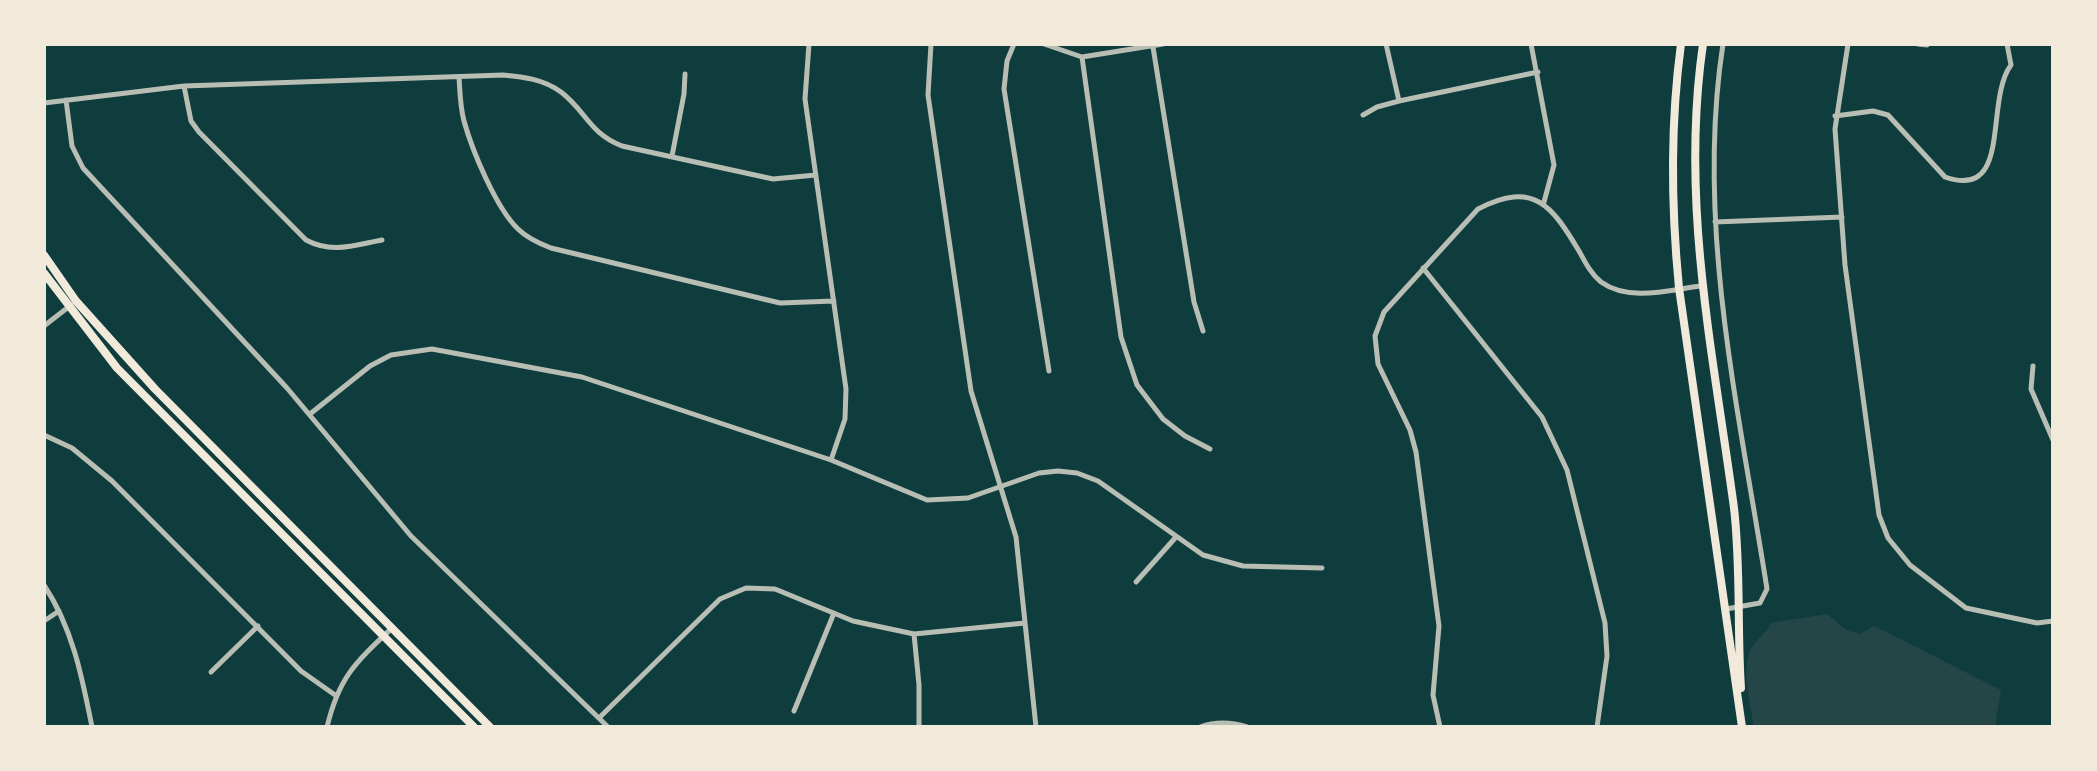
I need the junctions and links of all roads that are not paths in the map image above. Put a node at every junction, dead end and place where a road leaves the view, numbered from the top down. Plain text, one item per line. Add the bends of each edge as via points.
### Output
1 (809, 44) edge
2 (931, 44) edge
3 (1014, 44) edge
4 (1044, 44) edge
5 (1163, 44) edge
6 (1386, 44) edge
7 (1531, 44) edge
8 (1681, 44) edge
9 (1703, 44) edge
10 (1723, 44) edge
11 (1848, 44) edge
12 (1918, 44) edge
13 (2007, 44) edge
14 (1927, 45) edge
15 (1153, 47) junction
16 (1082, 57) junction
17 (1538, 72) junction
18 (685, 74) dead end
19 (459, 77) junction
20 (184, 86) junction
21 (66, 100) junction
22 (1399, 101) junction
23 (44, 103) edge
24 (1363, 116) dead end
25 (1835, 116) junction
26 (671, 156) junction
27 (816, 175) junction
28 (1544, 202) junction
29 (1842, 216) junction
30 (1715, 222) junction
31 (382, 240) dead end
32 (44, 255) edge
33 (1423, 268) junction
34 (44, 274) edge
35 (1700, 286) junction
36 (1679, 288) junction
37 (76, 301) junction
38 (834, 301) junction
39 (67, 308) junction
40 (44, 326) edge
41 (1203, 331) dead end
42 (2033, 366) dead end
43 (1049, 371) dead end
44 (310, 414) junction
45 (44, 435) edge
46 (2053, 440) edge
47 (1210, 449) dead end
48 (831, 460) junction
49 (1000, 486) junction
50 (1176, 537) junction
51 (1322, 568) dead end
52 (1136, 582) dead end
53 (44, 585) edge
54 (1739, 607) junction
55 (1726, 609) junction
56 (58, 611) junction
57 (834, 613) junction
58 (44, 621) edge
59 (2053, 621) edge
60 (1025, 623) junction
61 (258, 626) junction
62 (392, 628) junction
63 (914, 634) junction
64 (383, 636) junction
65 (211, 672) dead end
66 (335, 695) junction
67 (794, 710) dead end
68 (598, 718) junction
69 (92, 727) edge
70 (327, 727) edge
71 (474, 727) edge
72 (490, 727) edge
73 (608, 727) edge
74 (919, 727) edge
75 (1035, 727) edge
76 (1200, 727) edge
77 (1247, 727) edge
78 (1440, 727) edge
79 (1597, 727) edge
80 (1744, 727) edge

1 - 27 street via 805,99
2 - 49 street via 928,96 971,391
3 - 43 street via 1004,89
4 - 16 street
5 - 15 street
6 - 22 street
7 - 17 street
8 - 36 main road via 1672,178
9 - 35 main road via 1694,153
10 - 30 street via 1714,140
11 - 25 street
12 - 14 street
13 - 25 street via 2011,65 1999,86 1992,159 1972,181 1945,177 1888,115 1873,111
15 - 16 street
15 - 41 street via 1194,302
16 - 47 street via 1121,337 1137,386 1163,419
17 - 22 street
17 - 28 street via 1554,165
18 - 26 street
19 - 20 street
19 - 26 street via 529,77 548,84 563,93 606,139
19 - 38 street via 470,139 502,208 532,240 780,303
20 - 21 street
20 - 31 street via 198,132 306,240 335,249
21 - 23 street
21 - 44 street via 72,146 83,168
22 - 24 street
25 - 29 street
26 - 27 street via 773,179
27 - 38 street
28 - 33 street via 1514,197 1478,209
28 - 36 street via 1600,281 1627,292
29 - 30 street
29 - 59 street via 1879,515 1888,538 1910,565 1966,608 2036,623
30 - 54 street via 1721,291 1766,589 1760,603
32 - 37 main road
33 - 78 street via 1384,312 1374,336 1378,364 1416,452 1439,626 1433,695
33 - 79 street via 1542,417 1567,470 1605,623 1607,656
34 - 39 main road
35 - 36 street
35 - 54 main road via 1734,509
36 - 55 main road
37 - 39 street
37 - 62 main road via 155,389
38 - 48 street via 847,403
39 - 40 street
39 - 64 main road via 117,368
42 - 46 street via 2031,389
44 - 48 street via 370,366 391,355 432,349 582,377
44 - 68 street via 411,536
45 - 61 street via 72,449 113,481
48 - 49 street via 927,500 968,498
49 - 50 street via 1039,473 1077,473 1098,481
49 - 60 street via 1016,537
50 - 51 street via 1222,562
50 - 52 street
53 - 56 street
54 - 55 street
54 - 80 main road
55 - 80 main road
56 - 58 street
56 - 69 street via 78,656
57 - 63 street
57 - 67 street
57 - 68 street via 775,589 746,588 720,599
60 - 63 street
60 - 75 street
61 - 65 street
61 - 66 street via 301,670
62 - 64 street
62 - 72 main road
63 - 74 street
64 - 66 street via 350,671
64 - 71 main road
66 - 70 street
68 - 73 street
76 - 77 street via 1233,722

